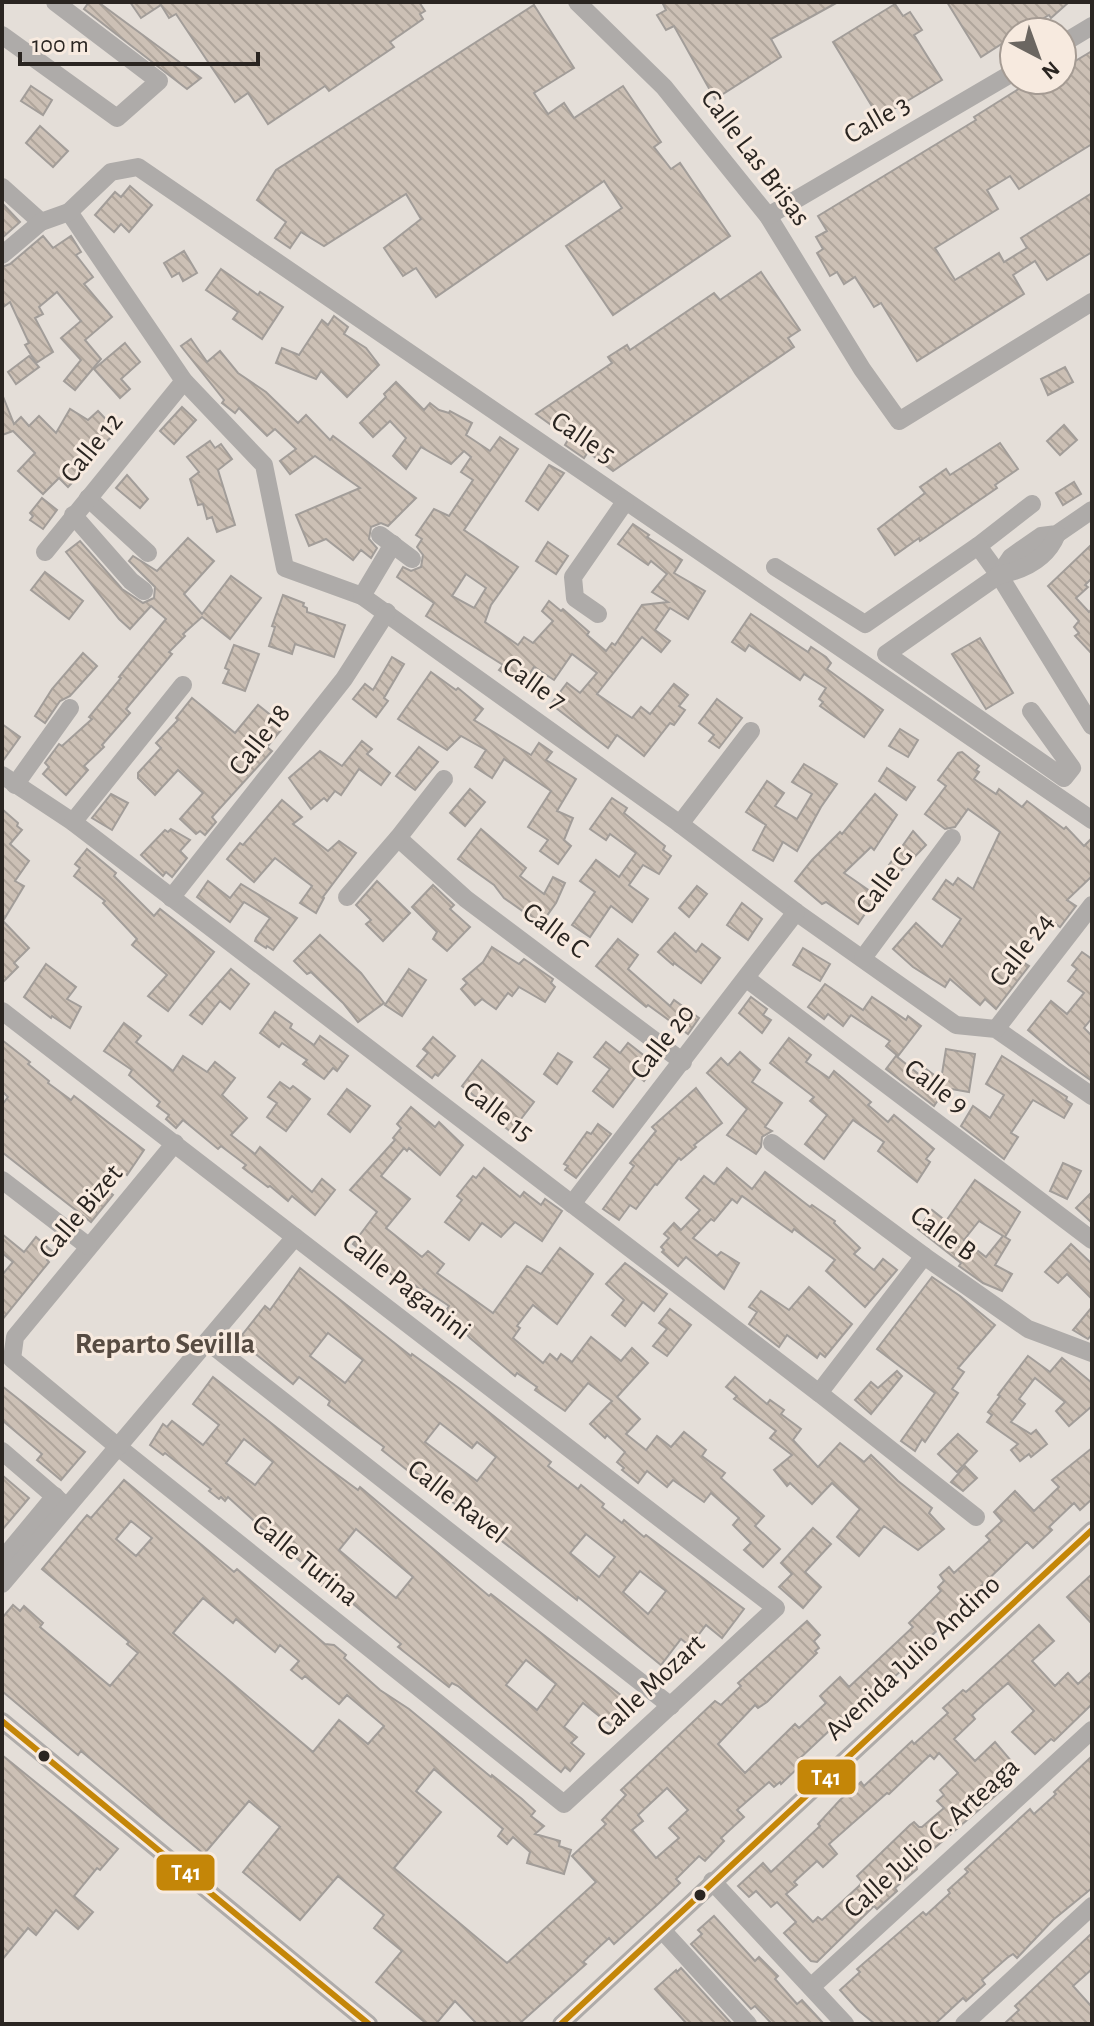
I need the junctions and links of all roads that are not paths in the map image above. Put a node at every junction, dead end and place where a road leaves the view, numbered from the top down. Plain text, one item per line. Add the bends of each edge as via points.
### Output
1 (55, 2) edge
2 (589, 5) edge
3 (2, 35) edge
4 (998, 81) edge
5 (2, 187) edge
6 (69, 212) junction
7 (768, 216) junction
8 (41, 222) junction
9 (2, 255) edge
10 (1092, 302) edge
11 (184, 381) junction
12 (88, 498) junction
13 (625, 502) junction
14 (1032, 504) dead end
15 (1092, 510) edge
16 (73, 515) junction
17 (978, 546) junction
18 (45, 552) dead end
19 (148, 553) dead end
20 (412, 559) dead end
21 (775, 567) dead end
22 (999, 575) junction
23 (144, 591) dead end
24 (362, 596) junction
25 (387, 612) junction
26 (598, 614) dead end
27 (183, 685) dead end
28 (70, 708) dead end
29 (1031, 711) dead end
30 (1092, 726) edge
31 (751, 731) dead end
32 (444, 779) dead end
33 (9, 780) edge
34 (1092, 820) edge
35 (73, 822) junction
36 (680, 824) junction
37 (398, 838) junction
38 (952, 838) dead end
39 (347, 897) dead end
40 (171, 898) junction
41 (1092, 905) edge
42 (796, 912) junction
43 (863, 958) junction
44 (747, 979) junction
45 (2, 1011) edge
46 (996, 1029) junction
47 (683, 1062) junction
48 (1092, 1096) edge
49 (175, 1143) junction
50 (772, 1143) dead end
51 (2, 1180) edge
52 (572, 1204) junction
53 (295, 1237) junction
54 (1092, 1240) edge
55 (88, 1246) junction
56 (924, 1256) junction
57 (208, 1342) junction
58 (1092, 1353) edge
59 (12, 1359) joint
60 (819, 1393) junction
61 (117, 1446) junction
62 (2, 1451) edge
63 (13, 1469) dead end
64 (36, 1480) junction
65 (61, 1501) junction
66 (976, 1517) dead end
67 (1092, 1530) edge
68 (2, 1560) edge
69 (2, 1584) edge
70 (776, 1608) joint
71 (671, 1706) junction
72 (2, 1721) edge
73 (1092, 1730) edge
74 (564, 1804) joint
75 (712, 1881) junction
76 (1092, 1906) edge
77 (662, 1930) junction
78 (811, 1987) junction
79 (369, 2024) edge
80 (561, 2024) edge
81 (748, 2024) edge
82 (845, 2024) edge
83 (964, 2024) edge

1 - 3 street via 159,81 117,118
2 - 7 street, Calle Las Brisas via 664,87
4 - 7 street, Calle 3
5 - 8 street
6 - 8 street, Calle 5
6 - 11 street, Calle 7
6 - 13 street, Calle 5 via 111,172 138,167
7 - 10 street, Calle Las Brisas via 899,421
8 - 9 street
11 - 12 street, Calle 12
11 - 24 street, Calle 7 via 264,465 285,568
12 - 16 street, Calle 12
12 - 19 street
13 - 26 street via 573,577 575,598
13 - 34 street, Calle 5
14 - 17 street
15 - 22 street via 1057,534 1041,536 1011,557
16 - 18 street, Calle 12
16 - 23 street
17 - 21 street via 865,624
17 - 22 street
20 - 24 street via 386,540
22 - 29 street via 886,654 1064,778 1072,768
22 - 30 street
24 - 25 street, Calle 7
25 - 36 street, Calle 7
25 - 40 street, Calle 18 via 344,679
27 - 35 street
28 - 33 street
31 - 36 street
32 - 37 street
33 - 35 street, Calle 15
35 - 40 street, Calle 15
36 - 42 street, Calle 7
37 - 39 street
37 - 47 street, Calle C via 466,899
38 - 43 street, Calle G
40 - 52 street, Calle 15
41 - 46 street, Calle 24
42 - 43 street, Calle 7
42 - 44 street, Calle 20
43 - 46 street, Calle 7 via 956,1025
44 - 47 street, Calle 20
44 - 54 street, Calle 9
45 - 49 street, Calle Paganini
46 - 48 street, Calle 7
47 - 52 street, Calle 20
49 - 53 street, Calle Paganini
49 - 55 street, Calle Bizet
50 - 56 street, Calle B
51 - 55 street
52 - 60 street, Calle 15
53 - 57 street
53 - 70 street, Calle Paganini
55 - 59 street, Calle Bizet via 15,1337
56 - 58 street, Calle B via 1028,1329
56 - 60 street
57 - 61 street
57 - 71 street, Calle Ravel
59 - 61 street, Calle Turina
60 - 66 street, Calle 15
61 - 65 street
61 - 74 street, Calle Turina
62 - 64 street
63 - 64 street
64 - 65 street
65 - 68 street
65 - 69 street
67 - 75 street, Avenida Julio Andino
70 - 71 street, Calle Mozart
71 - 74 street, Calle Mozart
72 - 79 street
73 - 78 street, Calle Julio C. Arteaga
75 - 77 street, Avenida Julio Andino
75 - 78 street
76 - 83 street
77 - 80 street, Avenida Julio Andino
77 - 81 street
78 - 82 street

